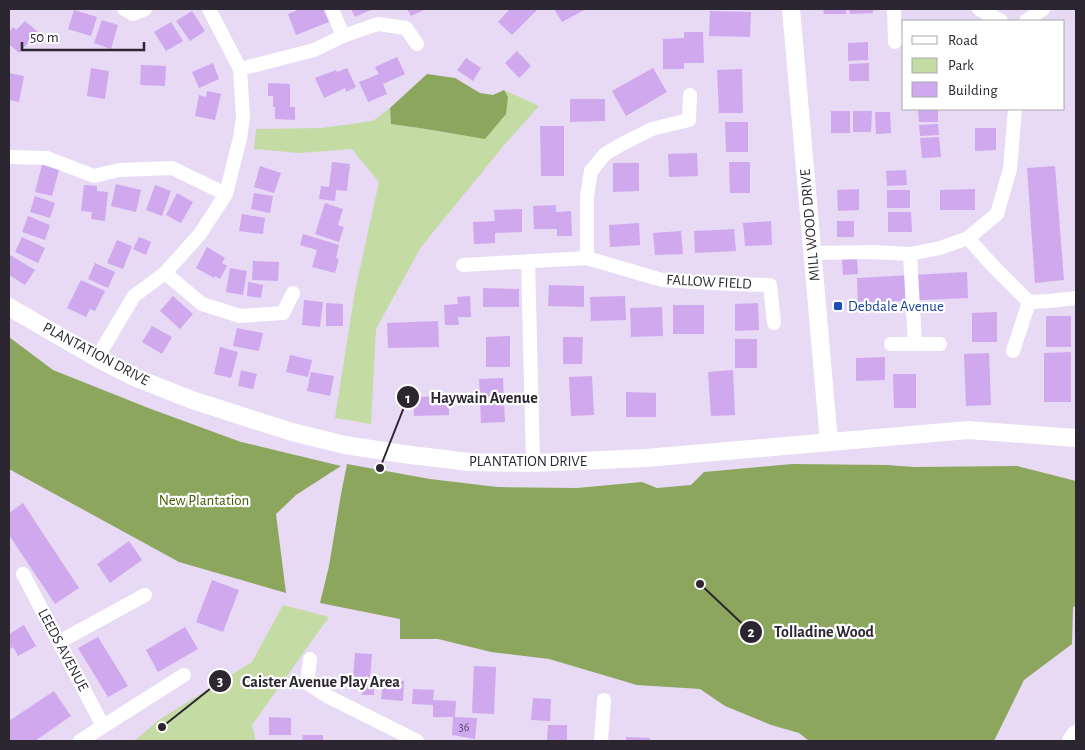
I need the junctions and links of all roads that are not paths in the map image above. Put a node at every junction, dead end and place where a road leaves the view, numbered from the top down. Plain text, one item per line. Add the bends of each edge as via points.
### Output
1 (124, 9) edge
2 (145, 9) edge
3 (209, 9) edge
4 (332, 9) edge
5 (791, 9) edge
6 (894, 9) edge
7 (979, 9) edge
8 (1043, 9) edge
9 (999, 20) edge
10 (1027, 20) edge
11 (343, 36) junction
12 (895, 42) dead end
13 (417, 44) dead end
14 (240, 69) junction
15 (690, 95) dead end
16 (1015, 110) edge
17 (9, 157) edge
18 (226, 194) junction
19 (968, 238) junction
20 (812, 252) junction
21 (910, 254) junction
22 (588, 258) junction
23 (528, 261) junction
24 (463, 265) dead end
25 (165, 273) junction
26 (293, 293) dead end
27 (1076, 298) edge
28 (1029, 302) junction
29 (9, 307) edge
30 (774, 323) dead end
31 (890, 344) dead end
32 (915, 344) junction
33 (940, 344) dead end
34 (1013, 351) dead end
35 (97, 358) junction
36 (1076, 438) edge
37 (829, 442) junction
38 (533, 463) junction
39 (23, 574) dead end
40 (145, 594) dead end
41 (59, 642) junction
42 (310, 659) dead end
43 (184, 675) dead end
44 (604, 700) dead end
45 (104, 726) junction
46 (1076, 735) edge
47 (80, 741) edge
48 (417, 741) edge
49 (601, 741) edge
50 (1072, 741) edge

1 - 2 street via 133,14
3 - 14 street
4 - 11 street
5 - 20 street, MILL WOOD DRIVE
6 - 12 street
7 - 9 street
8 - 10 street
11 - 13 street via 378,24 406,28
11 - 14 street via 314,50
14 - 18 street via 243,117
15 - 22 street via 689,120 652,129 622,144 605,154 591,171 587,196
16 - 19 street via 1010,169 997,214
17 - 18 street via 47,158 94,176 119,170 172,168
18 - 25 street via 200,234
19 - 21 street
19 - 28 street
20 - 21 street
20 - 37 street, MILL WOOD DRIVE
21 - 32 street
22 - 23 street, FALLOW FIELD
22 - 30 street, FALLOW FIELD via 662,280 770,284
23 - 24 street, FALLOW FIELD
23 - 38 street
25 - 26 street via 202,304 240,316 283,313
25 - 35 street via 134,296
27 - 28 street
28 - 34 street
29 - 35 street, PLANTATION DRIVE
31 - 32 street
32 - 33 street
35 - 38 street, PLANTATION DRIVE via 192,400 345,445 469,462
36 - 37 street, PLANTATION DRIVE via 968,430
37 - 38 street, PLANTATION DRIVE via 646,458
39 - 41 street, LEEDS AVENUE
40 - 41 street
41 - 45 street, LEEDS AVENUE
42 - 48 street via 307,683
43 - 45 street
44 - 49 street
45 - 47 street
46 - 50 main road

